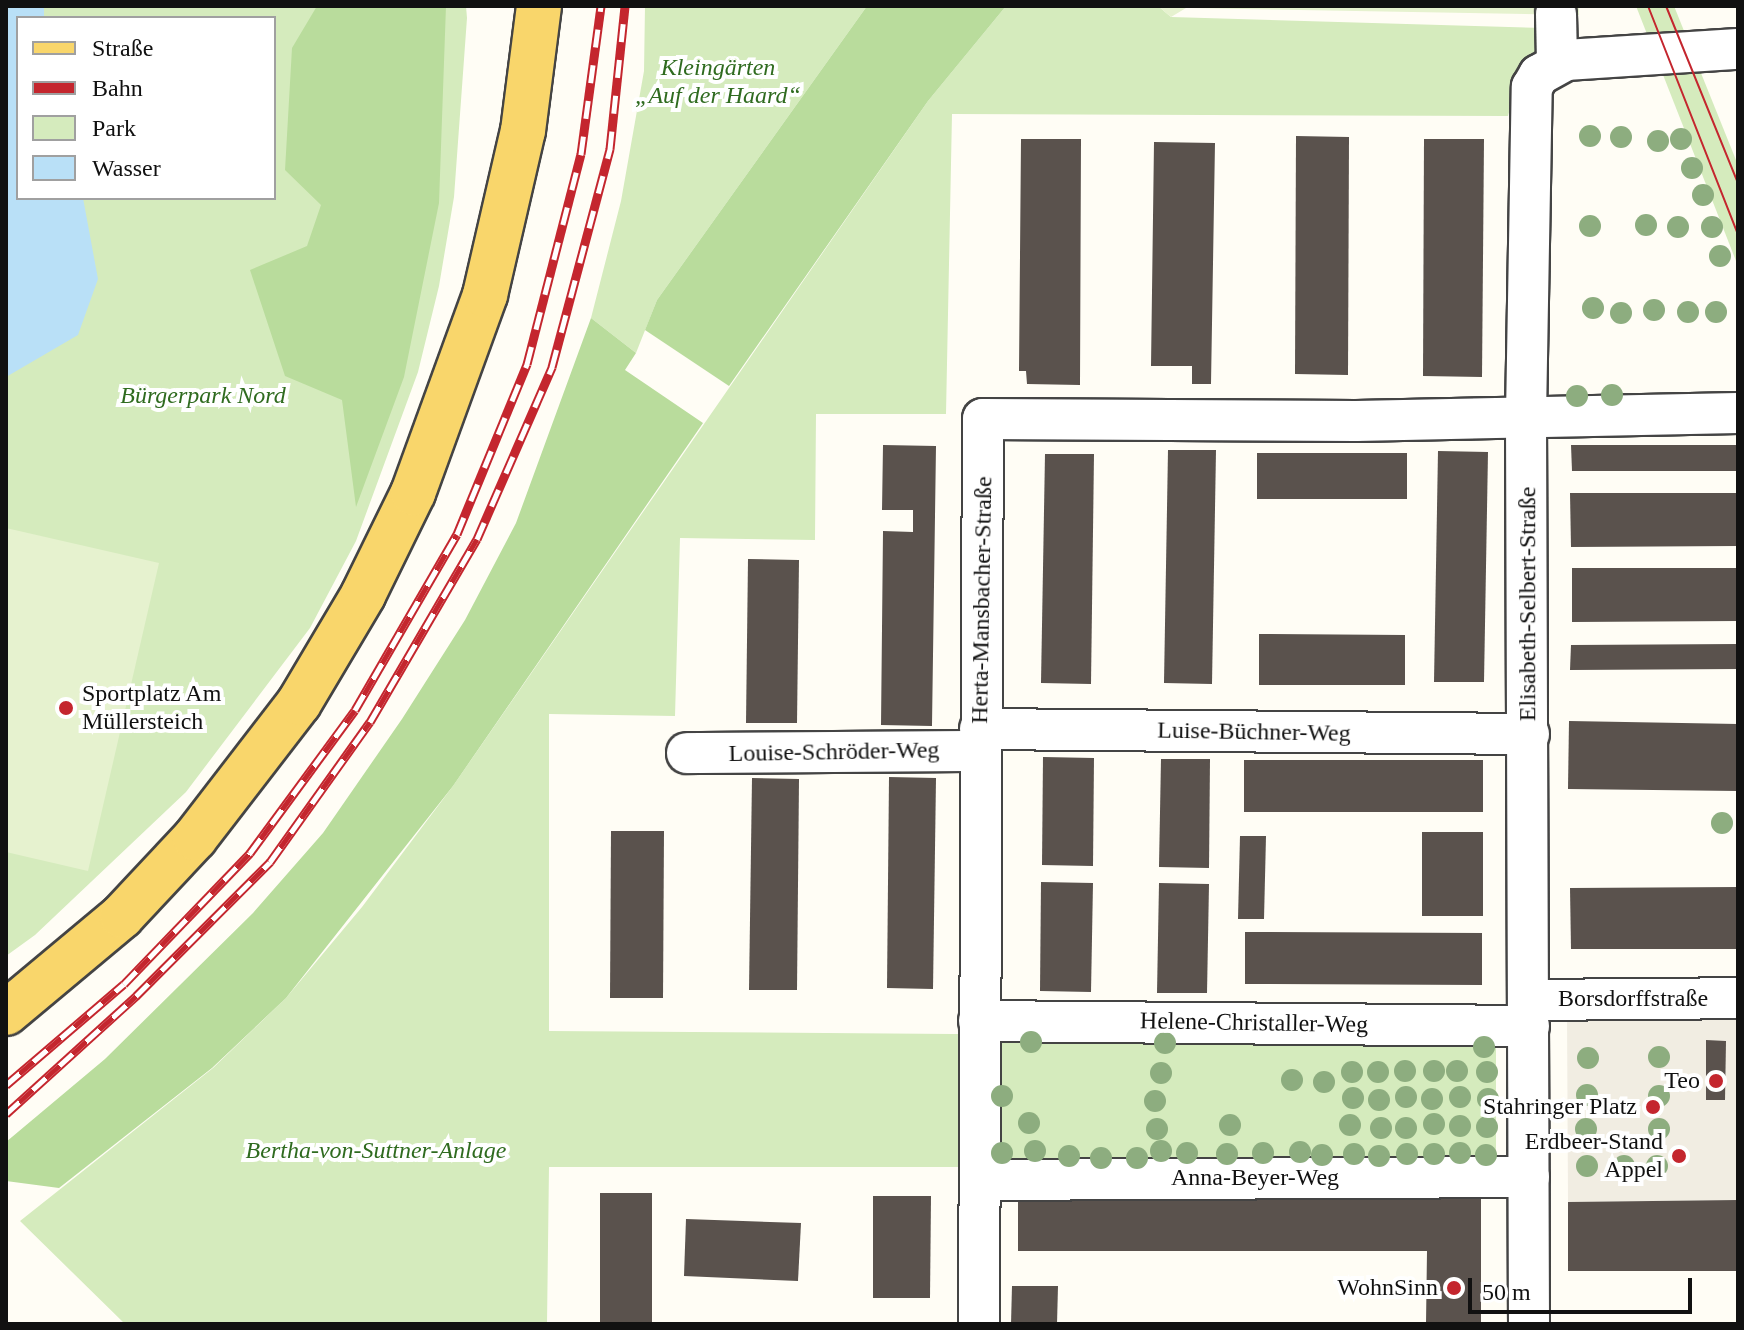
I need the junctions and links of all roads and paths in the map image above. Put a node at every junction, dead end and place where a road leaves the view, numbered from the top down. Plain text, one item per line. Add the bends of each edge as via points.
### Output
1 (539, 6) edge
2 (1556, 14) dead end
3 (1732, 38) edge
4 (1557, 62) junction
5 (1738, 413) edge
6 (1526, 416) junction
7 (1529, 734) junction
8 (980, 740) junction
9 (687, 753) dead end
10 (1738, 998) edge
11 (6, 1013) edge
12 (1529, 1013) junction
13 (979, 1021) junction
14 (1529, 1177) junction
15 (980, 1180) junction
16 (979, 1324) edge
17 (1529, 1324) edge

1 - 11 main road via 523,131 485,295 413,493 363,595 299,703 195,838 122,916
2 - 4 street
3 - 4 street
4 - 6 street, Elisabeth-Selbert-Straße via 1539,75 1531,97
5 - 6 street
6 - 7 street, Elisabeth-Selbert-Straße
6 - 8 street, Herta-Mansbacher-Straße via 983,419
7 - 8 street, Luise-Büchner-Weg
7 - 12 street, Elisabeth-Selbert-Straße
8 - 9 street, Louise-Schröder-Weg
8 - 13 street, Herta-Mansbacher-Straße
10 - 12 street, Borsdorffstraße
12 - 13 street, Helene-Christaller-Weg
12 - 14 street, Elisabeth-Selbert-Straße
13 - 15 street, Herta-Mansbacher-Straße
14 - 15 street, Anna-Beyer-Weg
14 - 17 street, Elisabeth-Selbert-Straße
15 - 16 street, Herta-Mansbacher-Straße

